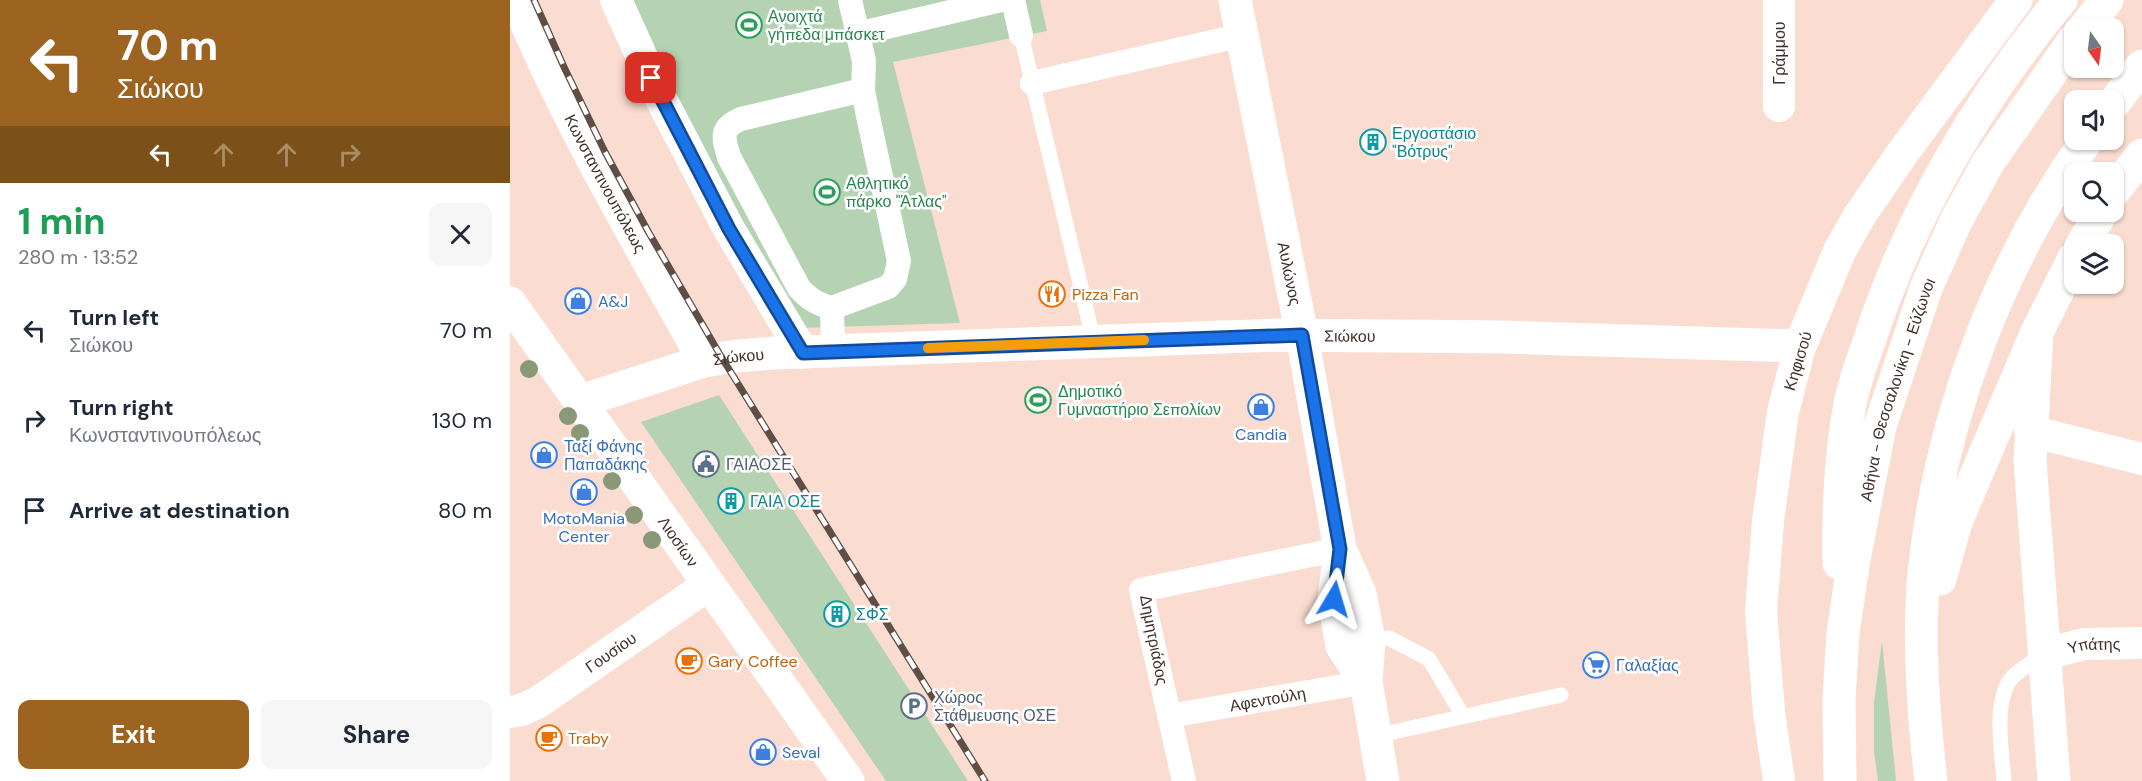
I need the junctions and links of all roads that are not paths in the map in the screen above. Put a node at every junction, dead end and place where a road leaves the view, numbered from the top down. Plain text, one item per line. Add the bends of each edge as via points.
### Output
1 (516, 0) edge
2 (616, 0) edge
3 (850, 0) edge
4 (1001, 0) edge
5 (1013, 0) edge
6 (1235, 0) edge
7 (1779, 0) edge
8 (2016, 0) edge
9 (2061, 0) edge
10 (2107, 0) edge
11 (2092, 18) edge
12 (857, 34) junction
13 (1021, 35) joint
14 (1243, 35) junction
15 (2064, 54) edge
16 (2142, 66) edge
17 (1032, 83) junction
18 (863, 90) junction
19 (2124, 90) edge
20 (1779, 106) dead end
21 (2080, 150) edge
22 (2142, 156) edge
23 (2124, 178) edge
24 (2064, 278) edge
25 (510, 303) edge
26 (832, 308) junction
27 (2037, 332) junction
28 (1302, 335) junction
29 (1094, 342) junction
30 (1800, 346) junction
31 (818, 352) junction
32 (704, 361) junction
33 (580, 401) junction
34 (2030, 431) junction
35 (2142, 459) edge
36 (1340, 549) junction
37 (708, 585) junction
38 (1843, 633) junction
39 (1369, 640) junction
40 (2142, 643) edge
41 (1922, 645) junction
42 (2045, 654) junction
43 (1366, 682) junction
44 (1561, 694) dead end
45 (510, 712) edge
46 (1169, 716) junction
47 (1463, 716) junction
48 (1375, 736) junction
49 (848, 781) edge
50 (1184, 781) edge
51 (1383, 781) edge
52 (1779, 781) edge
53 (1840, 781) edge
54 (1931, 781) edge
55 (2004, 781) edge
56 (2054, 781) edge

1 - 32 street, Κωνσταντινουπόλεως via 594,163
2 - 31 street via 660,97 724,219
3 - 12 street
4 - 12 street
5 - 13 street
6 - 14 main road, Αυλώνος
7 - 20 street, Γράμμου
8 - 30 main road, Κηφισού via 1860,215 1840,250
9 - 38 main road via 1983,106 1942,175 1880,309 1851,398 1841,460 1838,507
10 - 11 main road
12 - 18 street via 864,61
13 - 17 lane
14 - 17 street
14 - 28 main road, Αυλώνος
15 - 38 main road, Αθήνα - Θεσσαλονίκη - Εύζωνοι via 1988,163 1926,288 1880,426
16 - 19 main road
17 - 29 lane
18 - 26 street via 899,261 895,279 888,287
18 - 26 street via 741,119 730,124 725,132 729,157 798,288 809,299
21 - 41 main road via 2050,193 1989,315 1947,440 1924,575
22 - 23 main road
24 - 27 main road
25 - 33 main road, Λιοσίων
26 - 31 street
27 - 34 main road
27 - 41 main road via 1956,522
28 - 29 main road, Σιώκου
28 - 30 main road, Σιώκου
28 - 36 main road, Αυλώνος
29 - 31 main road, Σιώκου
30 - 52 street, Κηφισού via 1781,423 1761,611
31 - 32 main road, Σιώκου via 754,354
32 - 33 main road, Σιώκου
33 - 37 main road, Λιοσίων
34 - 35 street
34 - 42 main road
36 - 39 main road, Αυλώνος via 1360,594
36 - 43 main road, Αυλώνος via 1334,599 1342,646
36 - 46 street, Δημητριάδος via 1141,590
37 - 45 street, Γουσίου via 537,703
37 - 49 main road, Λιοσίων
38 - 53 main road, Αθήνα - Θεσσαλονίκη - Εύζωνοι
39 - 43 main road, Αυλώνος
39 - 47 lane via 1389,638 1429,659
40 - 42 street, Υπάτης via 2084,644
41 - 54 main road via 1922,699
42 - 55 lane via 2008,682 2001,706
42 - 56 main road
43 - 46 street, Αφεντούλη
43 - 48 main road, Αυλώνος
44 - 47 lane
46 - 50 street, Δημητριάδος
47 - 48 lane
48 - 51 main road, Αυλώνος

